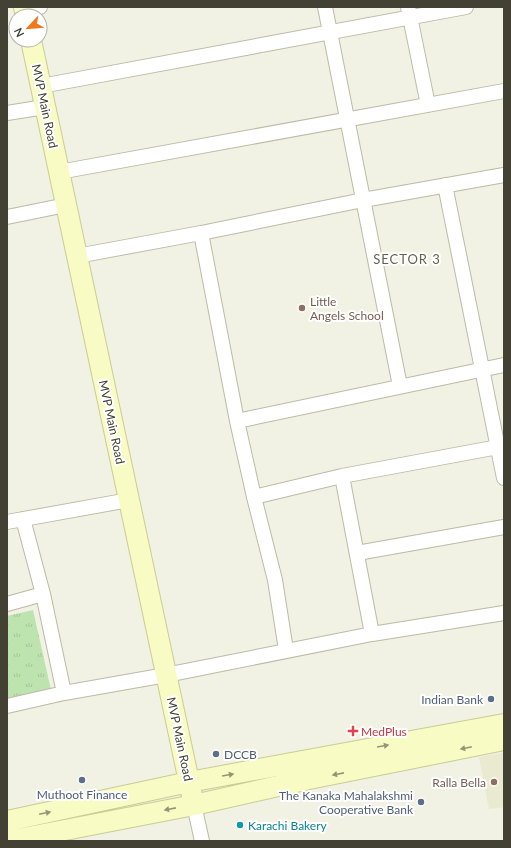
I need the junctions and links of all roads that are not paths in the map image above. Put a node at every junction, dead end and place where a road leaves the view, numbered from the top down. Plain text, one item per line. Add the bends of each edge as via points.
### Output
1 (325, 7) edge
2 (466, 7) edge
3 (409, 12) edge
4 (330, 32) junction
5 (33, 48) edge
6 (41, 86) junction
7 (504, 91) edge
8 (428, 105) junction
9 (45, 106) junction
10 (7, 113) edge
11 (348, 120) junction
12 (59, 172) junction
13 (504, 175) edge
14 (445, 185) junction
15 (363, 200) junction
16 (66, 205) junction
17 (7, 217) edge
18 (201, 233) junction
19 (77, 256) junction
20 (504, 364) edge
21 (482, 369) junction
22 (400, 386) junction
23 (237, 421) junction
24 (498, 447) junction
25 (342, 476) junction
26 (504, 478) edge
27 (254, 497) junction
28 (129, 500) junction
29 (23, 519) junction
30 (7, 522) edge
31 (504, 527) edge
32 (357, 553) junction
33 (43, 594) junction
34 (7, 604) edge
35 (504, 613) edge
36 (372, 634) junction
37 (286, 650) junction
38 (166, 675) junction
39 (64, 693) junction
40 (7, 706) edge
41 (504, 724) edge
42 (504, 740) edge
43 (189, 782) junction
44 (194, 805) junction
45 (7, 821) edge
46 (8, 841) edge
47 (202, 841) edge

1 - 4 street
2 - 3 street
3 - 4 street
3 - 8 street
4 - 6 street
4 - 11 street
5 - 6 street, MVP Main Road
6 - 9 street, MVP Main Road
7 - 8 street
8 - 11 street
9 - 10 street
9 - 12 street, MVP Main Road
11 - 12 street
11 - 15 street
12 - 16 street, MVP Main Road
13 - 14 street
14 - 15 street
14 - 21 street
15 - 18 street
15 - 22 street
16 - 17 street
16 - 19 street, MVP Main Road
18 - 19 street
18 - 23 street
19 - 28 street, MVP Main Road
20 - 21 street
21 - 22 street
21 - 24 street
22 - 23 street
23 - 27 street
24 - 25 street
24 - 26 street
25 - 27 street
25 - 32 street
27 - 37 street via 275,580
28 - 29 street
28 - 38 street, MVP Main Road
29 - 30 street
29 - 33 street
31 - 32 street
32 - 36 street
33 - 34 street
33 - 39 street
35 - 36 street
36 - 37 street
37 - 38 street
38 - 39 street
38 - 43 street, MVP Main Road
39 - 40 street
43 -> 41 street
42 -> 44 street
43 - 44 street, MVP Main Road
45 -> 43 street
44 -> 46 street
44 - 47 street

